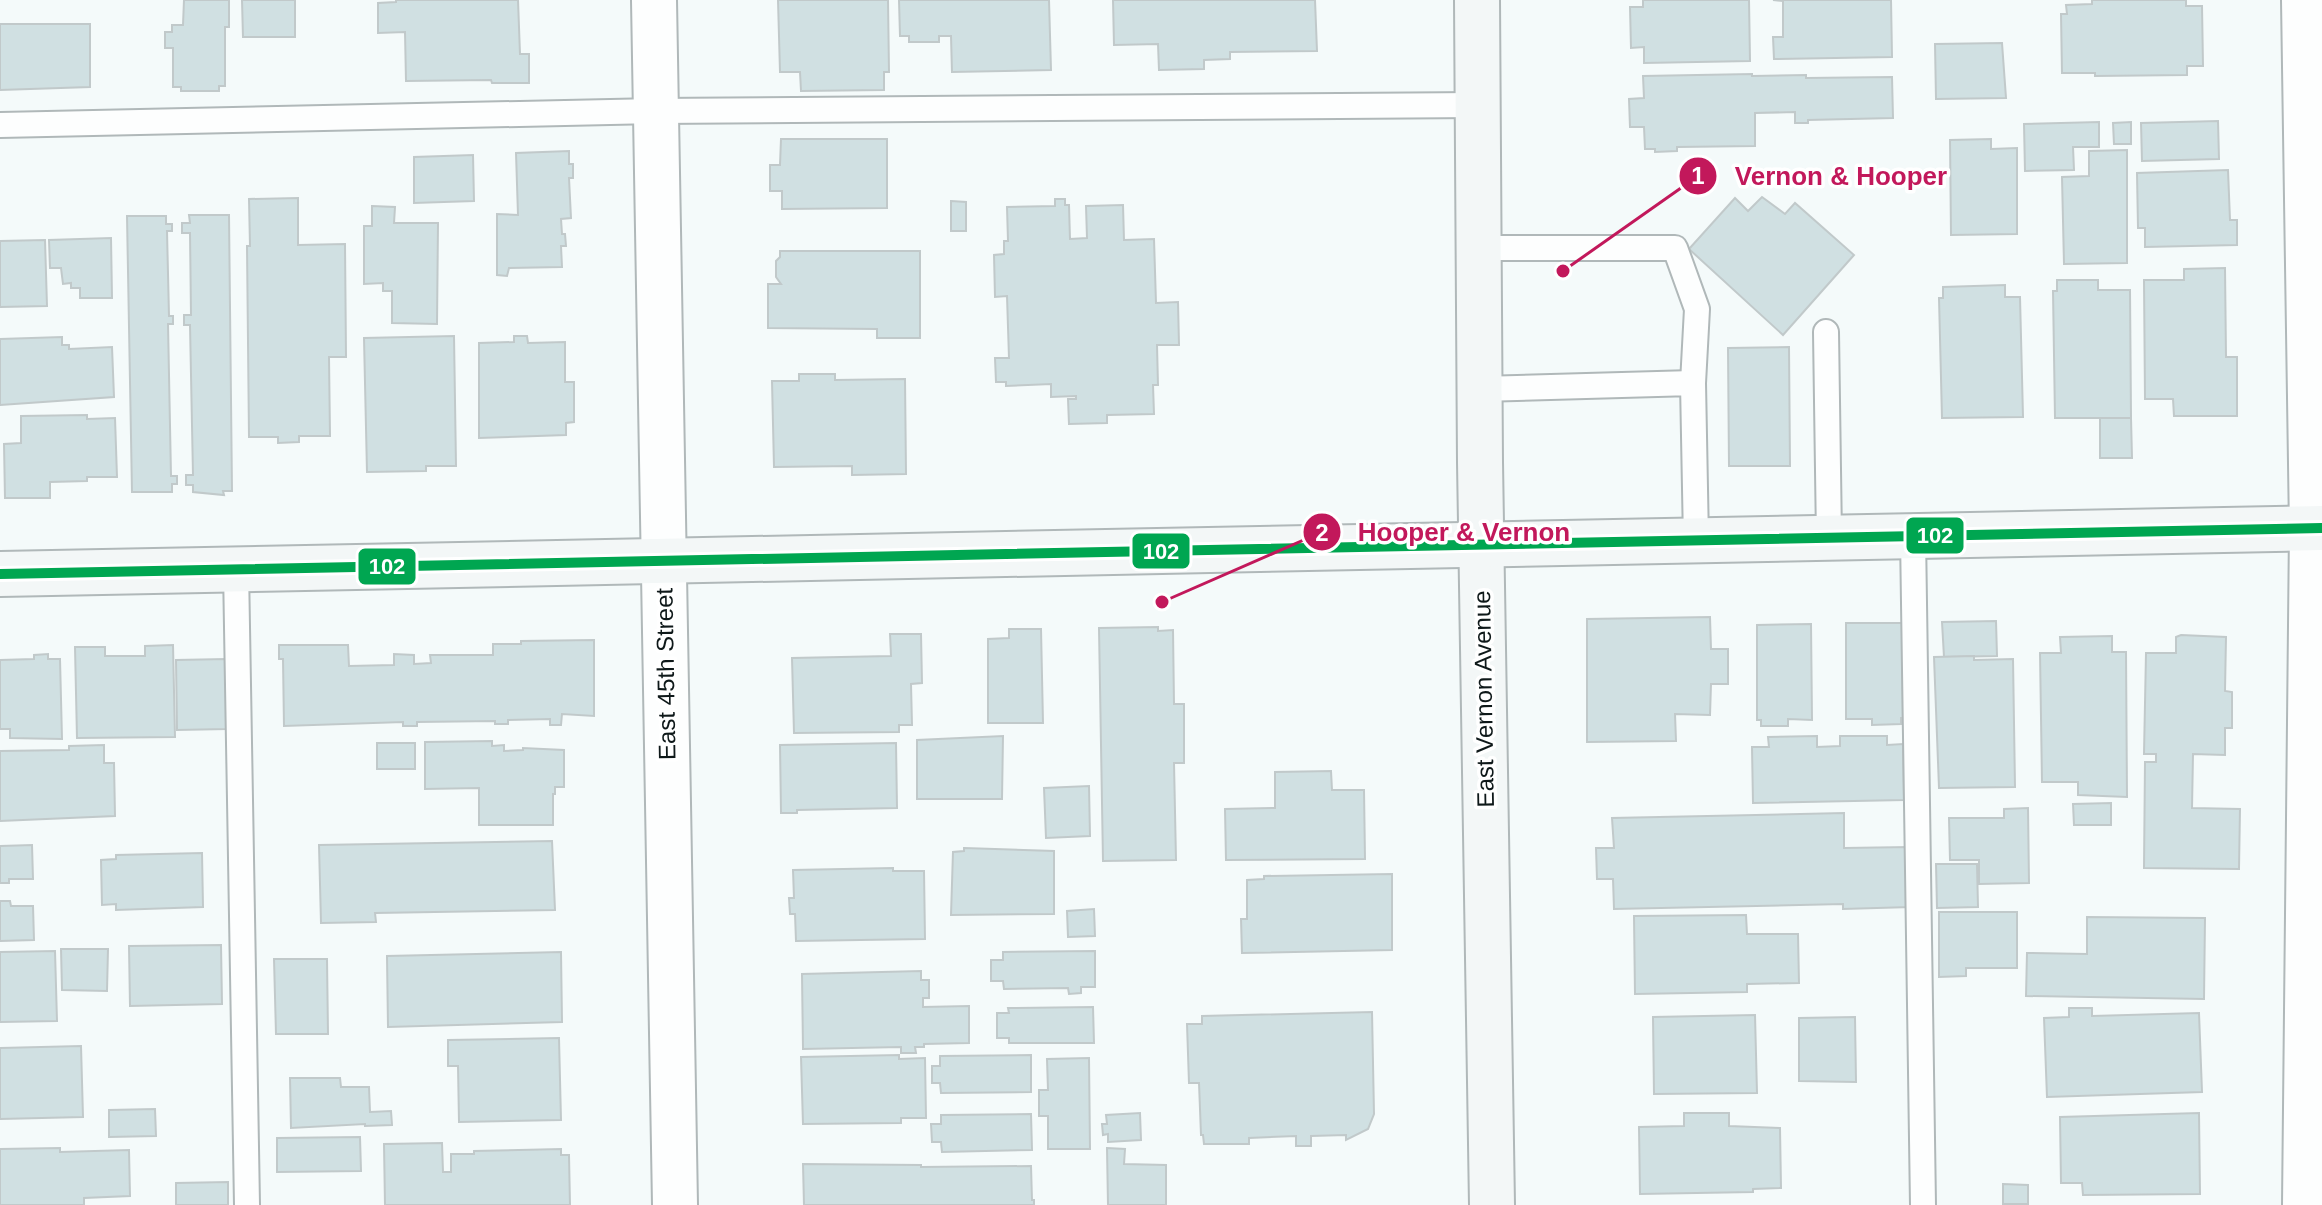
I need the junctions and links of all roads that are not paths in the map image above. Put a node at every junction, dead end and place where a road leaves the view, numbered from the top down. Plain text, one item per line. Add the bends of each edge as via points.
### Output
1 (654, 0) edge
2 (1477, 0) edge
3 (2304, 0) edge
4 (1478, 105) junction
5 (656, 111) junction
6 (0, 125) edge
7 (1479, 248) junction
8 (1826, 332) dead end
9 (1693, 383) junction
10 (1480, 389) junction
11 (2317, 528) edge
12 (1913, 536) junction
13 (1829, 538) junction
14 (1696, 541) junction
15 (1481, 545) junction
16 (664, 561) junction
17 (236, 569) junction
18 (0, 574) edge
19 (2315, 946) edge
20 (247, 1205) edge
21 (675, 1205) edge
22 (1492, 1205) edge
23 (1923, 1205) edge
24 (2305, 1205) edge

1 - 5 street, East 45th Street
2 - 4 street, East Vernon Avenue
3 - 11 street
4 - 5 lane
4 - 7 street, East Vernon Avenue
5 - 6 lane
5 - 16 street, East 45th Street
7 - 9 lane via 1675,248 1697,309
7 - 10 street, East Vernon Avenue
8 - 13 lane
9 - 10 lane
9 - 14 lane
10 - 15 street, East Vernon Avenue
11 - 12 street
11 - 19 street
12 - 13 street
12 - 23 lane
13 - 14 street
14 - 15 street
15 - 16 street
15 - 22 street, East Vernon Avenue
16 - 17 street
16 - 21 street, East 45th Street
17 - 18 street
17 - 20 lane
19 - 24 street

